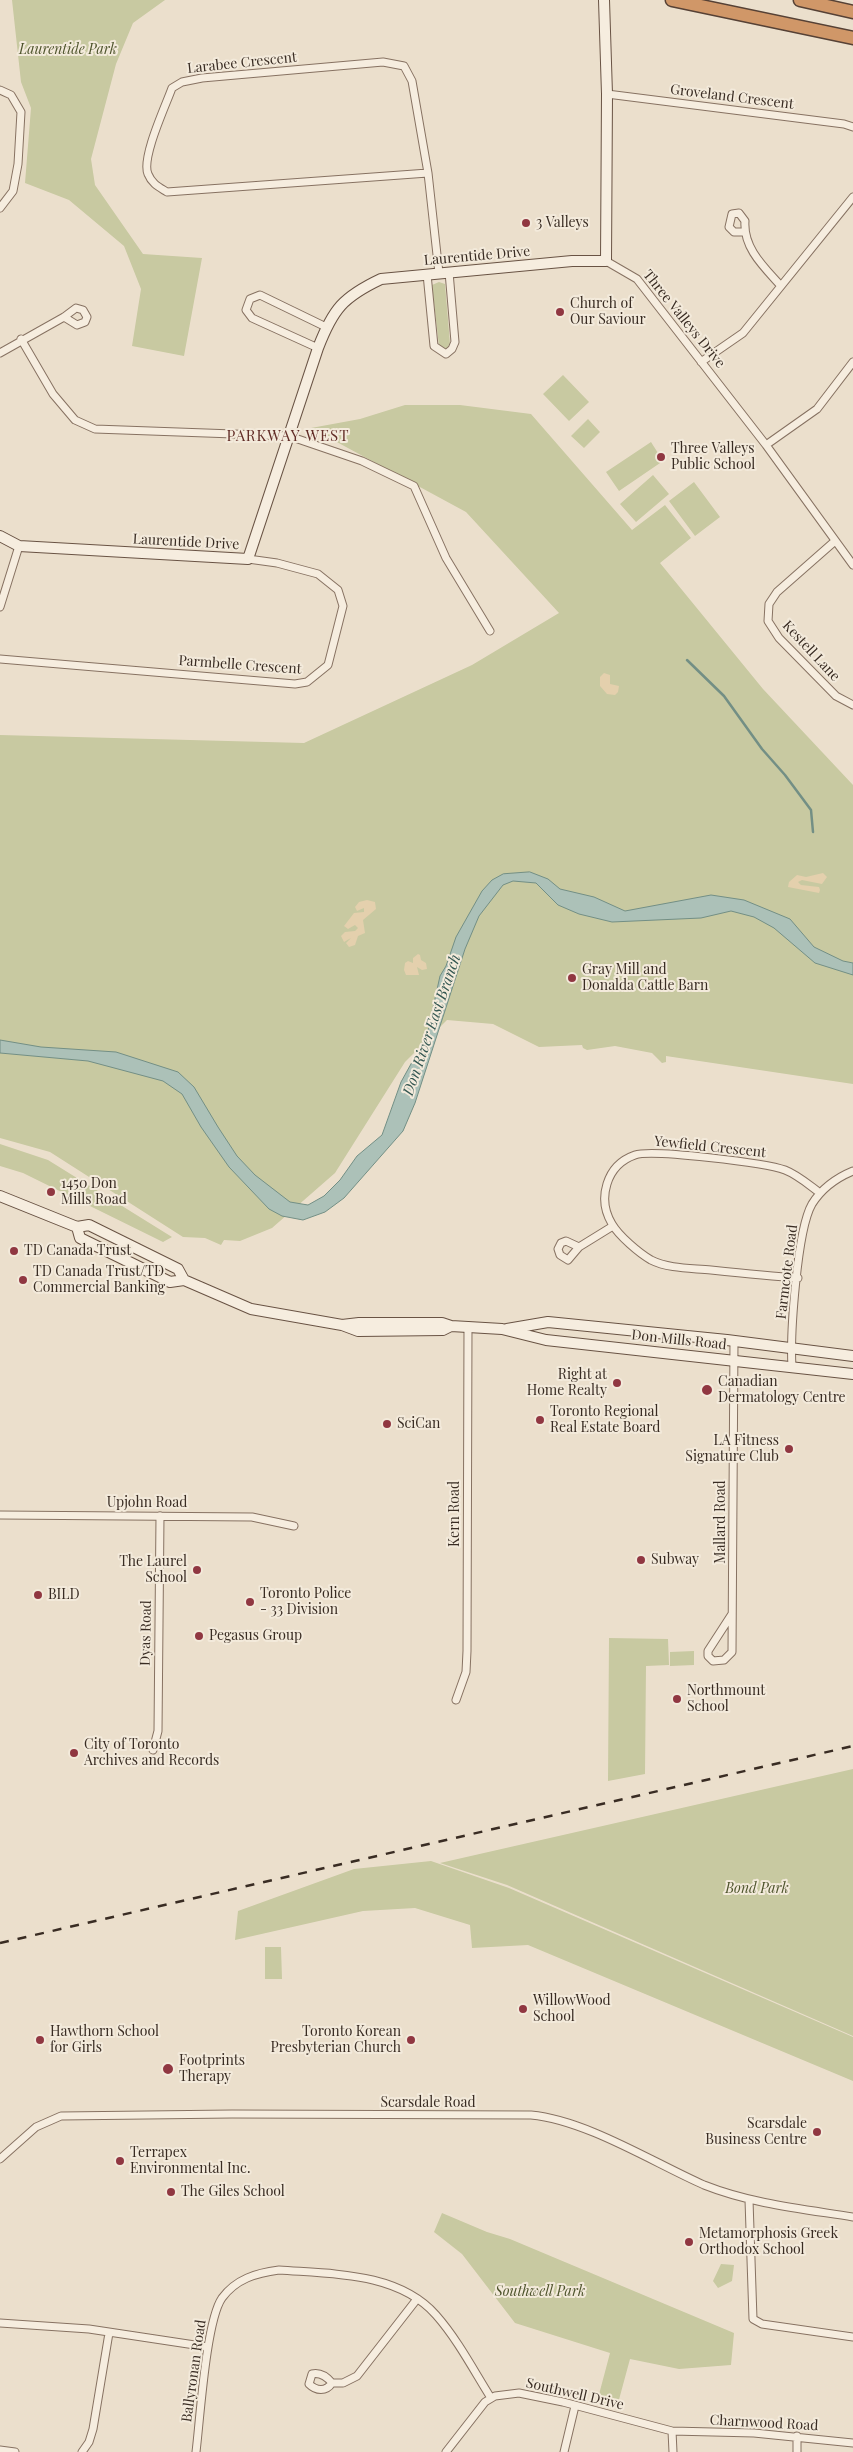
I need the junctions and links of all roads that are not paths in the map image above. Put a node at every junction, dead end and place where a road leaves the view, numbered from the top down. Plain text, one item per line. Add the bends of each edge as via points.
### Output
1 (604, 0) edge
2 (672, 0) edge
3 (800, 0) edge
4 (853, 12) edge
5 (853, 38) edge
6 (0, 90) edge
7 (606, 94) junction
8 (853, 128) edge
9 (428, 174) junction
10 (853, 197) edge
11 (0, 208) edge
12 (744, 232) dead end
13 (606, 261) junction
14 (444, 273) junction
15 (427, 274) junction
16 (781, 286) junction
17 (64, 317) dead end
18 (326, 327) junction
19 (21, 339) junction
20 (318, 348) junction
21 (0, 352) edge
22 (701, 362) junction
23 (853, 362) edge
24 (289, 436) junction
25 (766, 445) junction
26 (0, 536) edge
27 (835, 541) junction
28 (19, 546) junction
29 (248, 559) junction
30 (853, 565) edge
31 (0, 607) edge
32 (490, 631) dead end
33 (0, 659) edge
34 (853, 705) edge
35 (853, 1171) edge
36 (820, 1193) junction
37 (0, 1196) edge
38 (613, 1226) junction
39 (77, 1228) junction
40 (579, 1247) dead end
41 (798, 1278) junction
42 (184, 1280) junction
43 (468, 1326) junction
44 (502, 1329) junction
45 (734, 1341) junction
46 (791, 1350) junction
47 (853, 1356) edge
48 (733, 1359) junction
49 (792, 1367) junction
50 (853, 1374) edge
51 (0, 1515) edge
52 (160, 1516) junction
53 (294, 1526) dead end
54 (732, 1614) junction
55 (456, 1700) dead end
56 (153, 1750) dead end
57 (0, 2159) edge
58 (749, 2200) junction
59 (853, 2217) edge
60 (417, 2299) junction
61 (0, 2323) edge
62 (109, 2333) junction
63 (853, 2337) edge
64 (208, 2347) junction
65 (332, 2383) dead end
66 (491, 2398) junction
67 (575, 2406) junction
68 (672, 2431) junction
69 (797, 2436) junction
70 (853, 2442) edge
71 (0, 2450) edge
72 (15, 2452) edge
73 (82, 2452) edge
74 (196, 2452) edge
75 (446, 2452) edge
76 (564, 2452) edge
77 (673, 2452) edge
78 (797, 2452) edge

1 - 7 main road
2 - 5 highway
3 - 4 highway
6 - 11 street via 11,95 21,112 13,191
7 - 8 street, Groveland Crescent via 844,124
7 - 13 main road
9 - 9 street, Larabee Crescent via 412,81 404,66 383,62 182,82 172,88 147,159 147,172 154,184 168,192
9 - 14 street, Larabee Crescent
10 - 16 street
12 - 16 street via 747,243
13 - 14 main road, Laurentide Drive via 580,260
13 - 22 street, Three Valleys Drive via 637,279
14 - 15 main road, Laurentide Drive
14 - 15 street, Larabee Crescent via 455,342 446,354 434,346
15 - 18 main road, Laurentide Drive via 381,279 361,289 340,304
16 - 22 street via 743,333
17 - 19 street
18 - 20 main road, Laurentide Drive
18 - 20 street via 260,295 250,299 246,310 252,318
19 - 21 street
19 - 24 street via 53,394 75,420 95,429
20 - 24 main road, Laurentide Drive
22 - 25 street, Three Valleys Drive
23 - 25 street via 816,409
24 - 29 main road, Laurentide Drive
24 - 32 street via 362,461 414,486 446,558
25 - 27 street, Three Valleys Drive
26 - 28 main road, Laurentide Drive
27 - 30 street, Three Valleys Drive
27 - 34 street, Kestell Lane via 776,592 769,604 768,621 779,638 836,696
28 - 29 main road, Laurentide Drive
28 - 31 street
29 - 33 street, Parmbelle Crescent via 318,574 338,590 343,606 328,665 307,682 295,684
35 - 36 street, Farmcote Road
36 - 38 street, Yewfield Crescent via 798,1177 775,1167 644,1153 625,1160 609,1175 606,1207
36 - 41 street, Farmcote Road via 806,1220
37 - 39 main road, Don Mills Road
38 - 40 street
38 - 41 street, Yewfield Crescent via 651,1260 671,1266
39 - 42 main road, Don Mills Road via 89,1225 178,1269
39 - 42 main road, Don Mills Road via 80,1238 170,1282
41 - 46 street, Farmcote Road
42 - 43 main road, Don Mills Road via 251,1309 342,1325 358,1331 443,1330 451,1326
43 - 44 main road, Don Mills Road
43 - 55 street, Kern Road via 467,1651 466,1672
44 - 45 main road, Don Mills Road via 548,1322
44 - 48 main road, Don Mills Road via 546,1340
45 - 46 main road, Don Mills Road
45 - 48 street, Mallard Road
46 - 47 main road, Don Mills Road
46 - 49 street, Farmcote Road
48 - 49 main road, Don Mills Road
48 - 54 street, Mallard Road
49 - 50 main road, Don Mills Road
51 - 52 street, Upjohn Road
52 - 53 street, Upjohn Road via 252,1517
52 - 56 street, Dyas Road via 158,1731
54 - 54 street, Mallard Road via 708,1651 712,1661 724,1660 732,1652
57 - 58 street, Scarsdale Road via 40,2124 61,2116 532,2115 576,2126 703,2184
58 - 59 street, Scarsdale Road
58 - 63 street via 753,2319 762,2324
60 - 64 street, Ballyronan Road via 367,2278 278,2270 250,2276 221,2299
60 - 65 street via 357,2376 343,2383
60 - 66 street, Ballyronan Road via 443,2322
61 - 62 street
62 - 64 street
62 - 73 street via 93,2429
64 - 74 street, Ballyronan Road
66 - 67 street, Southwell Drive via 519,2393
66 - 75 street via 478,2409
67 - 68 street, Southwell Drive
67 - 76 street
68 - 69 street, Charnwood Road
68 - 77 street
69 - 70 street, Charnwood Road
69 - 78 street
71 - 72 street

